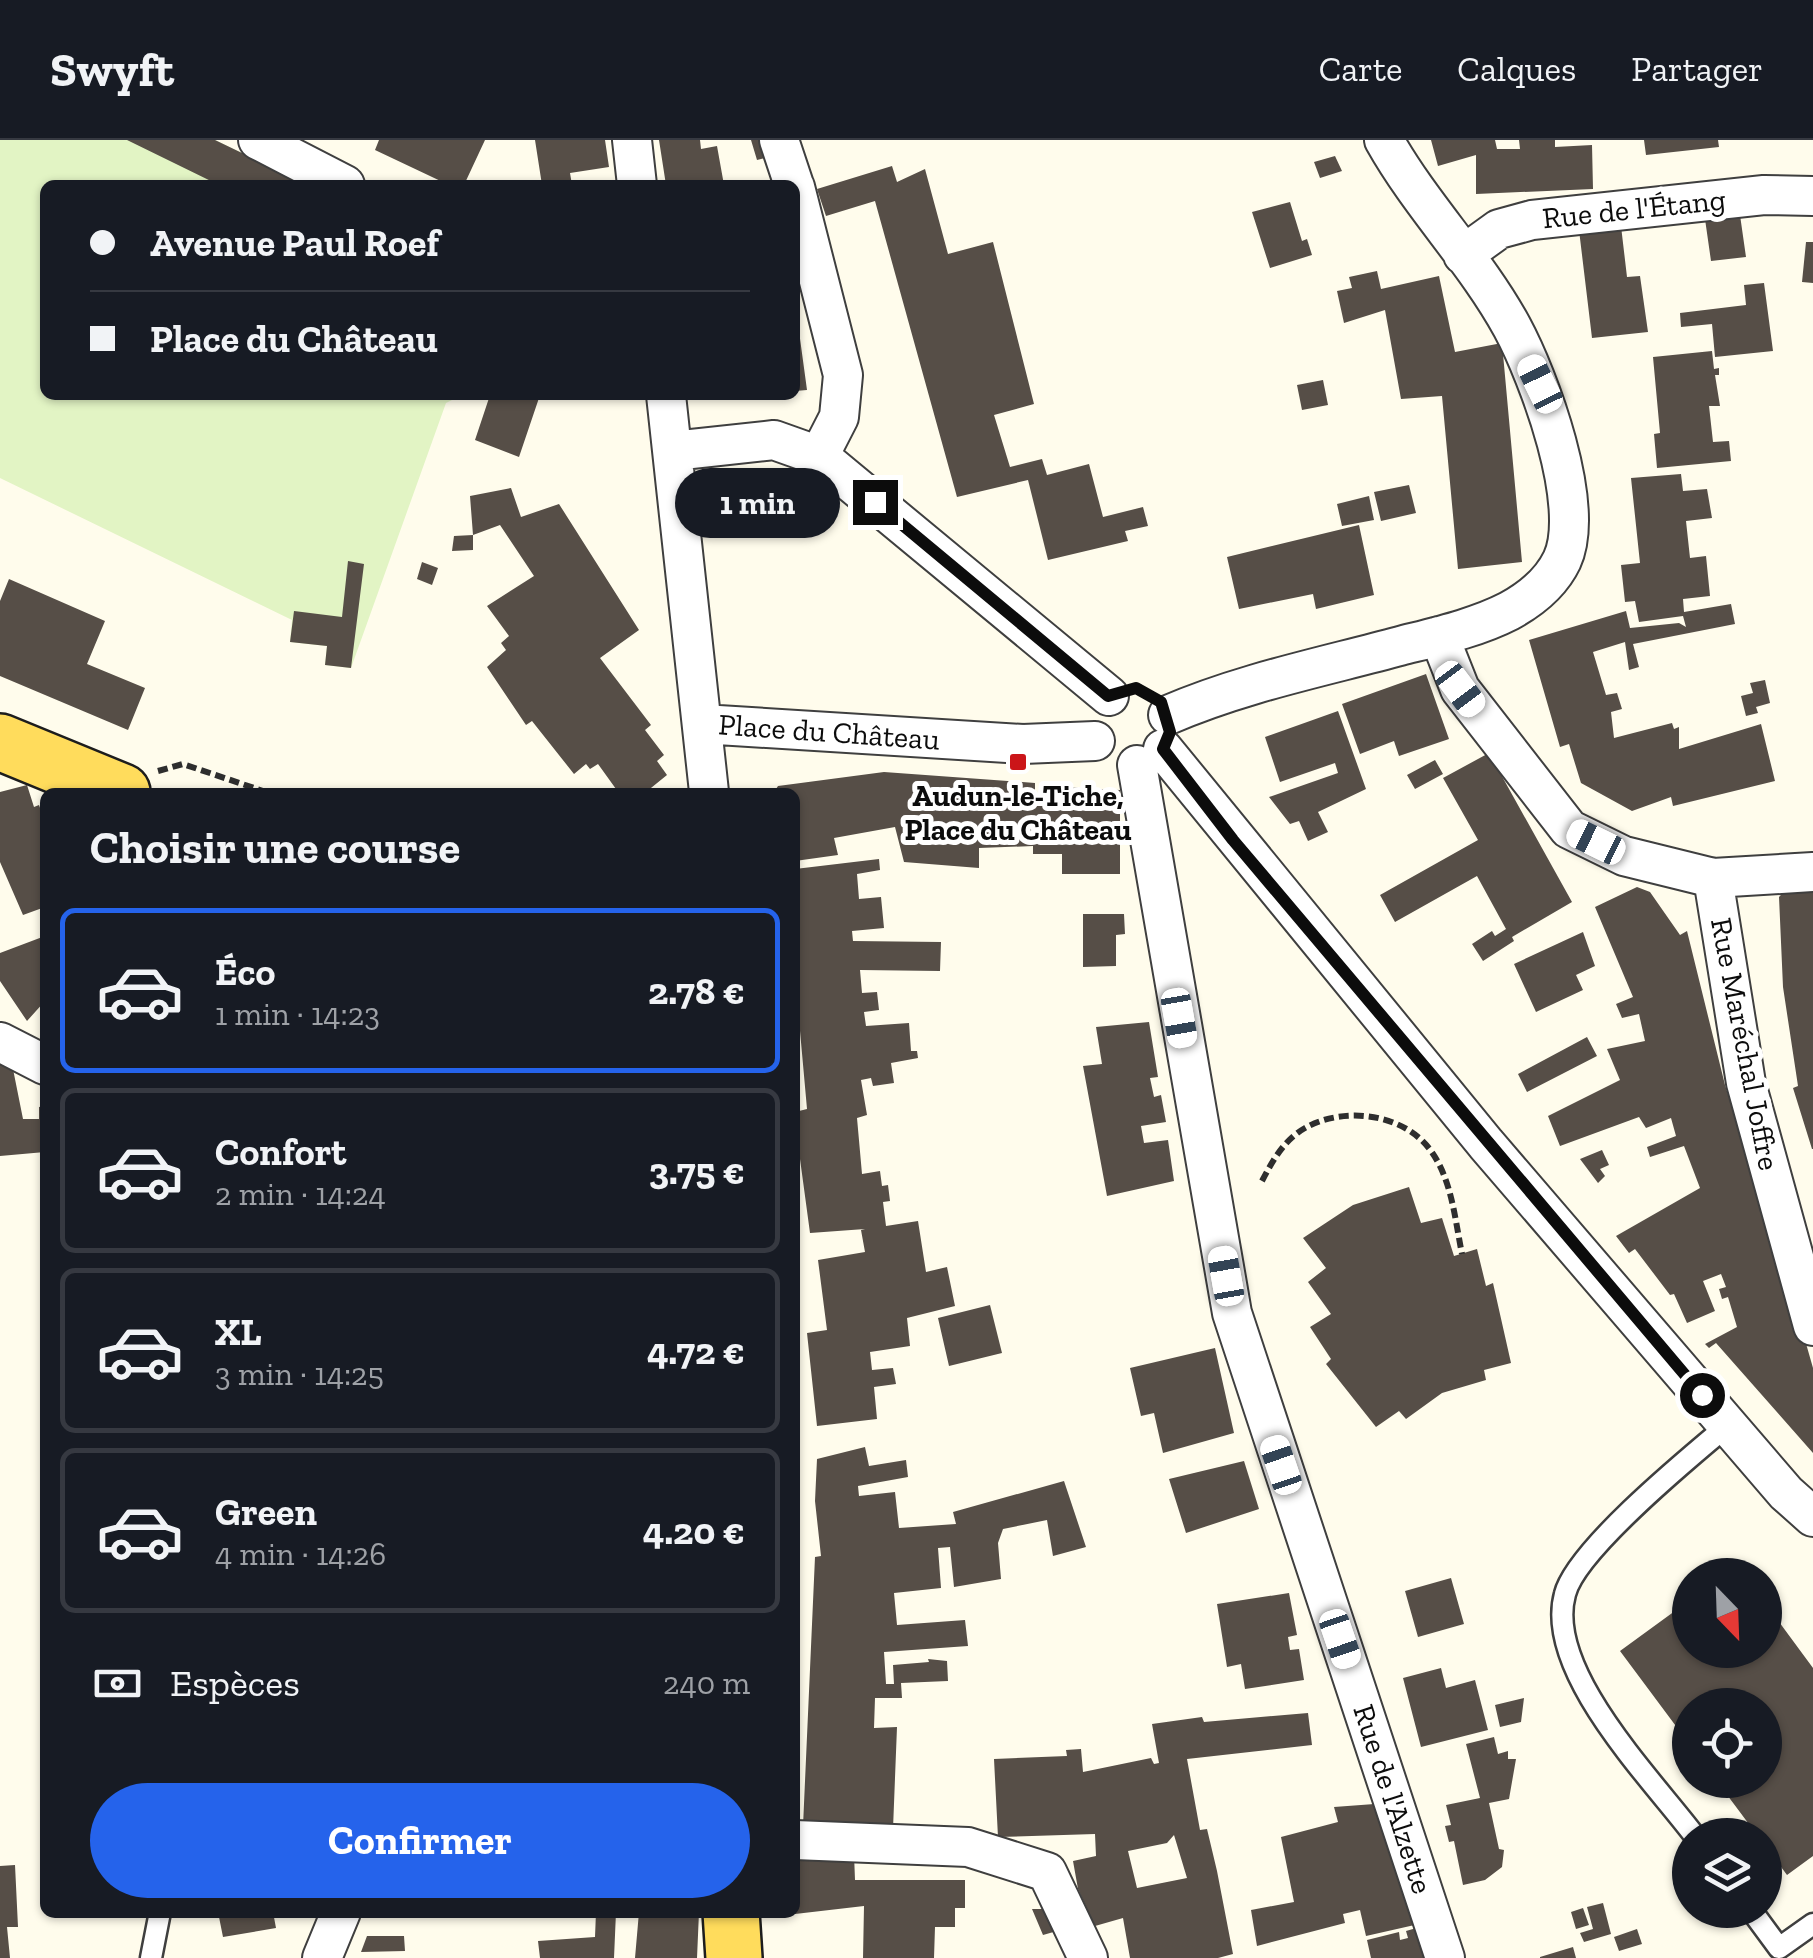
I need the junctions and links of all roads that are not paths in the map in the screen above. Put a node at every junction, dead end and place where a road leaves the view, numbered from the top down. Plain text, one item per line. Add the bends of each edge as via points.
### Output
1 (258, 140) edge
2 (632, 140) edge
3 (779, 140) edge
4 (1384, 140) edge
5 (334, 180) edge
6 (636, 180) edge
7 (793, 180) edge
8 (1813, 196) edge
9 (800, 206) edge
10 (1463, 254) junction
11 (667, 400) edge
12 (673, 451) junction
13 (819, 456) junction
14 (1439, 636) junction
15 (1108, 696) junction
16 (702, 724) junction
17 (1096, 741) junction
18 (0, 742) edge
19 (1156, 743) junction
20 (85, 784) edge
21 (708, 788) edge
22 (1813, 872) edge
23 (1713, 878) junction
24 (0, 1042) edge
25 (40, 1062) edge
26 (1813, 1326) edge
27 (1728, 1425) junction
28 (1813, 1517) edge
29 (1681, 1818) edge
30 (800, 1840) edge
31 (159, 1918) edge
32 (339, 1918) edge
33 (731, 1918) edge
34 (1813, 1924) edge
35 (1764, 1928) edge
36 (151, 1958) edge
37 (322, 1958) edge
38 (734, 1958) edge
39 (1088, 1958) edge
40 (1445, 1958) edge

1 - 5 street
2 - 6 street
3 - 7 street
4 - 10 street
8 - 10 street, Rue de l'Étang via 1764,195 1532,220 1499,229
9 - 13 street via 842,375 839,417
10 - 14 street via 1512,325 1540,384 1567,500 1564,556 1546,585 1507,612
11 - 12 street, Place du Château
12 - 13 street via 774,440
12 - 16 street, Place du Château
13 - 15 street
14 - 19 street via 1214,695
14 - 23 street via 1460,689 1569,829 1624,856
15 - 17 street via 1097,709
15 - 19 street via 1150,693
16 - 17 street, Place du Château via 1024,744
16 - 21 street
17 - 19 street via 1120,764
18 - 20 main road
19 - 27 street via 1460,1114
19 - 40 street, Rue de l'Alzette via 1232,1313
22 - 23 street
23 - 26 street, Rue Maréchal Joffre via 1746,1083
24 - 25 street
27 - 28 street
27 - 29 lane via 1577,1569 1562,1616 1577,1676
30 - 39 street via 968,1847 1047,1872
31 - 36 lane
32 - 37 street
33 - 38 main road
34 - 35 lane via 1779,1948

